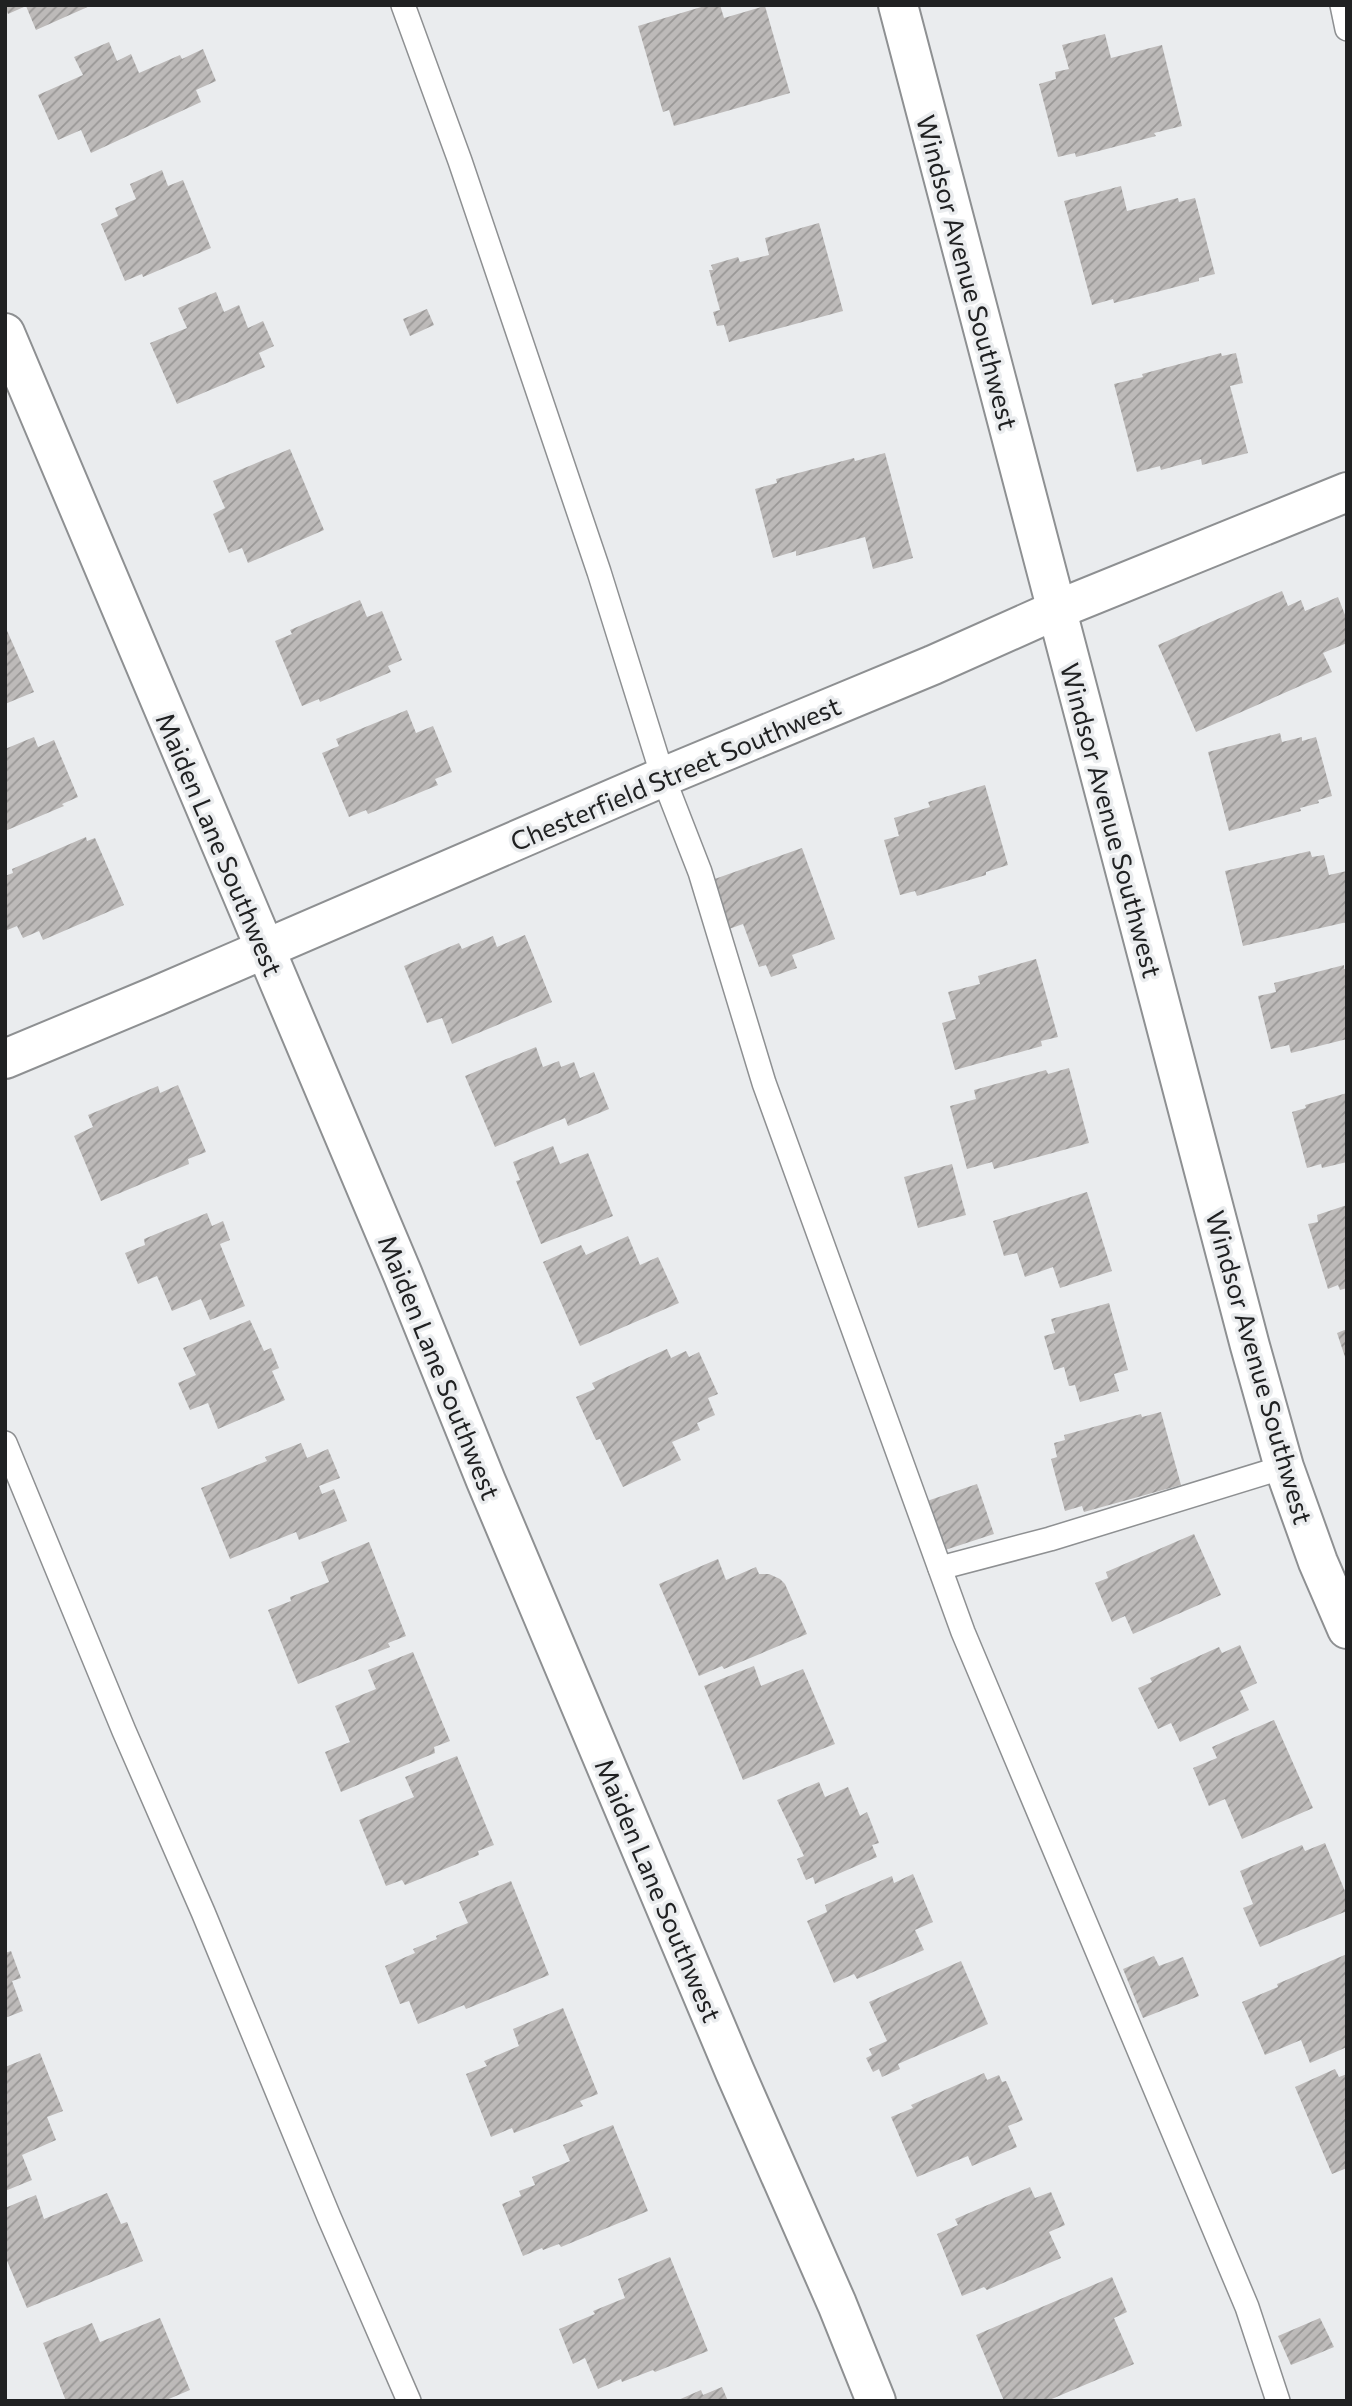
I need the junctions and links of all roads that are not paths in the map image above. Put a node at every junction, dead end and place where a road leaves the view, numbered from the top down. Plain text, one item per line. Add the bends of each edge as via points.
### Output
1 (403, 5) edge
2 (898, 5) edge
3 (1342, 5) edge
4 (1347, 29) edge
5 (5, 332) edge
6 (1347, 492) edge
7 (1056, 610) junction
8 (663, 777) junction
9 (264, 948) junction
10 (5, 1059) edge
11 (5, 1443) edge
12 (1284, 1467) junction
13 (940, 1568) junction
14 (1347, 1629) edge
15 (409, 2401) edge
16 (876, 2401) edge
17 (1278, 2401) edge

1 - 8 lane via 594,560
2 - 7 street, Windsor Avenue Southwest
3 - 4 lane
5 - 9 street, Maiden Lane Southwest
6 - 7 street, Chesterfield Street Southwest
7 - 8 street, Chesterfield Street Southwest
7 - 12 street, Windsor Avenue Southwest
8 - 9 street, Chesterfield Street Southwest
8 - 13 lane via 700,872 764,1083
9 - 10 street, Chesterfield Street Southwest
9 - 16 street, Maiden Lane Southwest
11 - 15 lane
12 - 13 lane
12 - 14 street, Windsor Avenue Southwest
13 - 17 lane via 1247,2307

